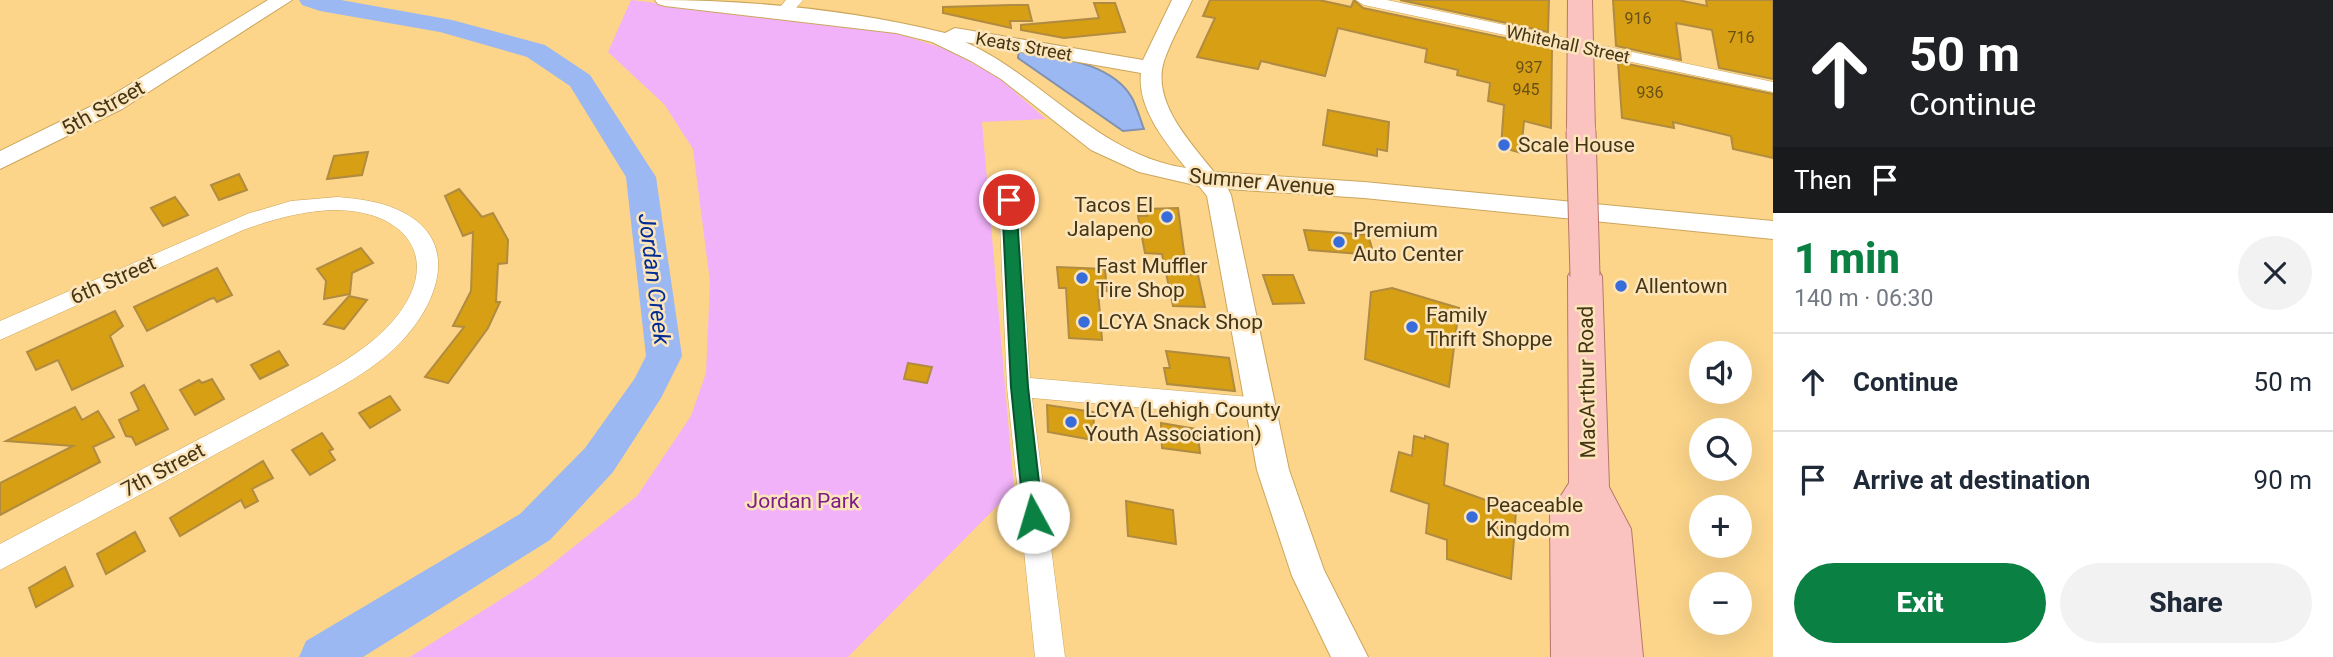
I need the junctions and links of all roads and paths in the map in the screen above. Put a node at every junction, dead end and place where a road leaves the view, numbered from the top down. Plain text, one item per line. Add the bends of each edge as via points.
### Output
1 (282, 0) edge
2 (665, 0) edge
3 (1182, 0) edge
4 (1364, 0) edge
5 (1580, 0) edge
6 (788, 7) edge
7 (896, 27) junction
8 (1581, 47) junction
9 (1152, 68) junction
10 (1773, 87) edge
11 (0, 162) edge
12 (1209, 180) junction
13 (1009, 200) dead end
14 (1773, 230) edge
15 (0, 331) edge
16 (327, 383) joint
17 (1019, 387) junction
18 (1261, 408) junction
19 (1589, 488) junction
20 (0, 558) edge
21 (1050, 657) edge
22 (1350, 657) edge
23 (1574, 657) edge
24 (1620, 657) edge

1 - 11 street, 5th Street via 114,104
2 - 6 street, Sumner Avenue
3 - 9 street
4 - 8 street, Whitehall Street
5 - 8 main road, MacArthur Road
6 - 7 street, Sumner Avenue
7 - 9 street, Keats Street
7 - 12 street, Sumner Avenue via 939,38 979,56 1078,130 1124,158
8 - 10 street, Whitehall Street
8 - 19 main road, MacArthur Road, bridge
9 - 12 street via 1154,100 1161,116
12 - 14 street, Sumner Avenue via 1364,190
12 - 18 street via 1222,202
13 - 17 street
15 - 16 street, 6th Street via 277,211 355,203 399,217 422,238 430,261 428,278 411,315 376,352
16 - 20 street, 7th Street
17 - 18 street
17 - 21 street
18 - 22 street via 1273,470 1292,531
19 - 23 main road, MacArthur Road via 1570,513
19 - 24 main road, MacArthur Road via 1610,529

